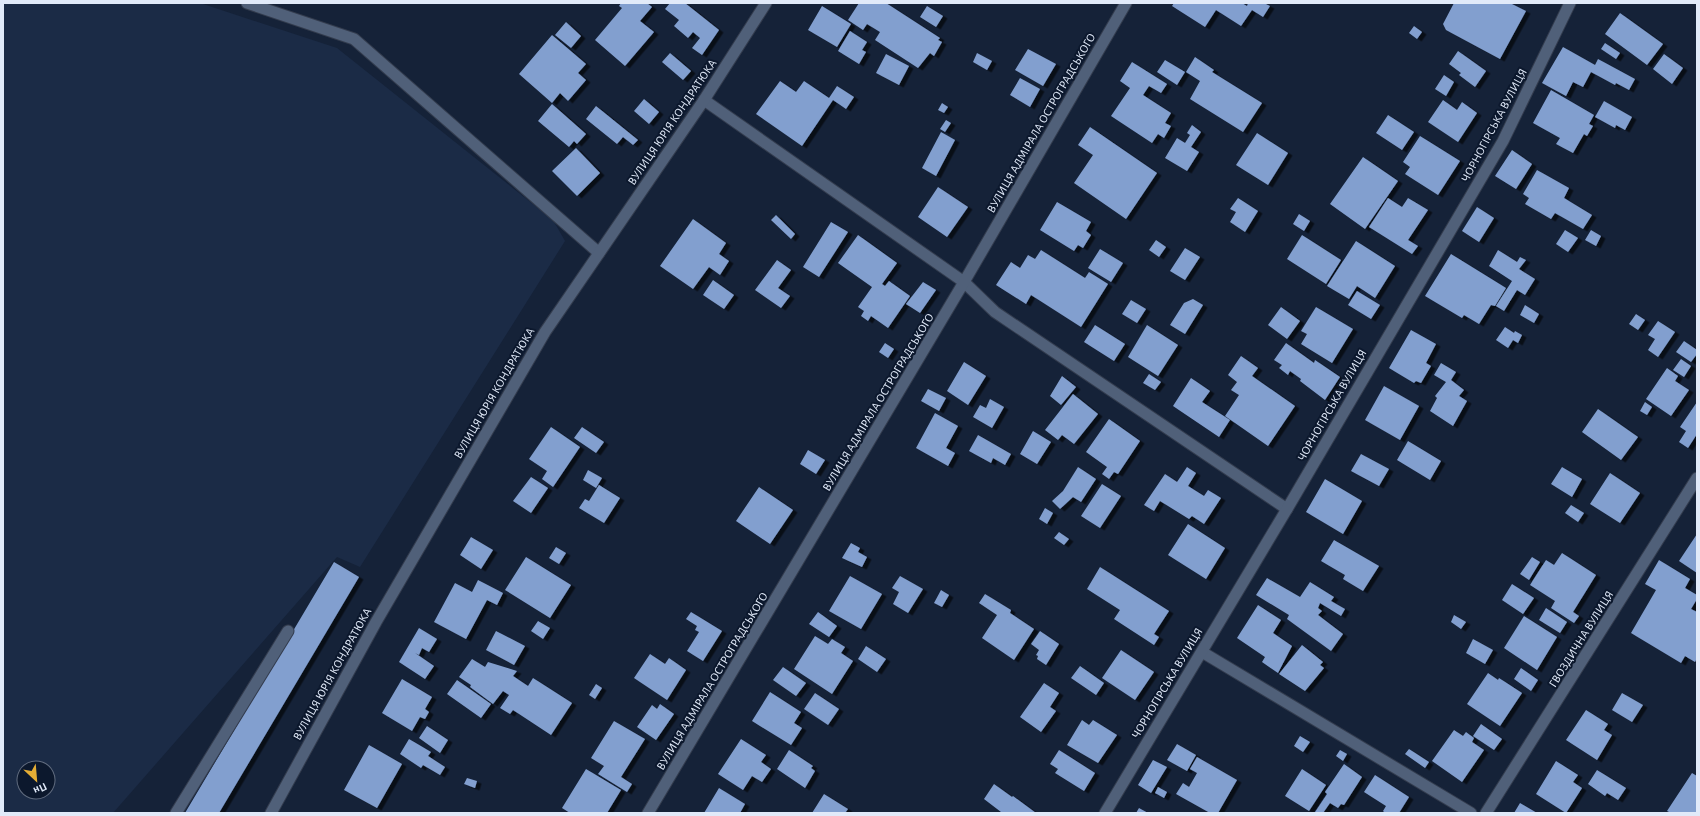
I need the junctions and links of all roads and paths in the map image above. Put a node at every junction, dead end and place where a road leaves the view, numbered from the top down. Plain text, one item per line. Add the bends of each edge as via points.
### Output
1 (247, 3) edge
2 (766, 3) edge
3 (1126, 3) edge
4 (1570, 3) edge
5 (704, 100) junction
6 (599, 253) junction
7 (964, 282) junction
8 (1697, 478) edge
9 (1287, 509) junction
10 (288, 631) dead end
11 (1202, 652) junction
12 (176, 813) edge
13 (271, 813) edge
14 (648, 813) edge
15 (1105, 813) edge
16 (1471, 813) edge
17 (1486, 813) edge

1 - 6 street via 354,39
2 - 5 street, ВУЛИЦЯ ЮРІЯ КОНДРАТЮКА
3 - 7 street, ВУЛИЦЯ АДМІРАЛА ОСТРОГРАДСЬКОГО
4 - 9 street, ЧОРНОГІРСЬКА ВУЛИЦЯ via 1503,141
5 - 6 street, ВУЛИЦЯ ЮРІЯ КОНДРАТЮКА
5 - 7 street
6 - 13 street, ВУЛИЦЯ ЮРІЯ КОНДРАТЮКА via 545,332 376,622
7 - 9 street via 996,312
7 - 14 street, ВУЛИЦЯ АДМІРАЛА ОСТРОГРАДСЬКОГО
8 - 17 street, ГВОЗДИЧНА ВУЛИЦЯ
9 - 11 street, ЧОРНОГІРСЬКА ВУЛИЦЯ
10 - 12 street
11 - 15 street, ЧОРНОГІРСЬКА ВУЛИЦЯ
11 - 16 street

